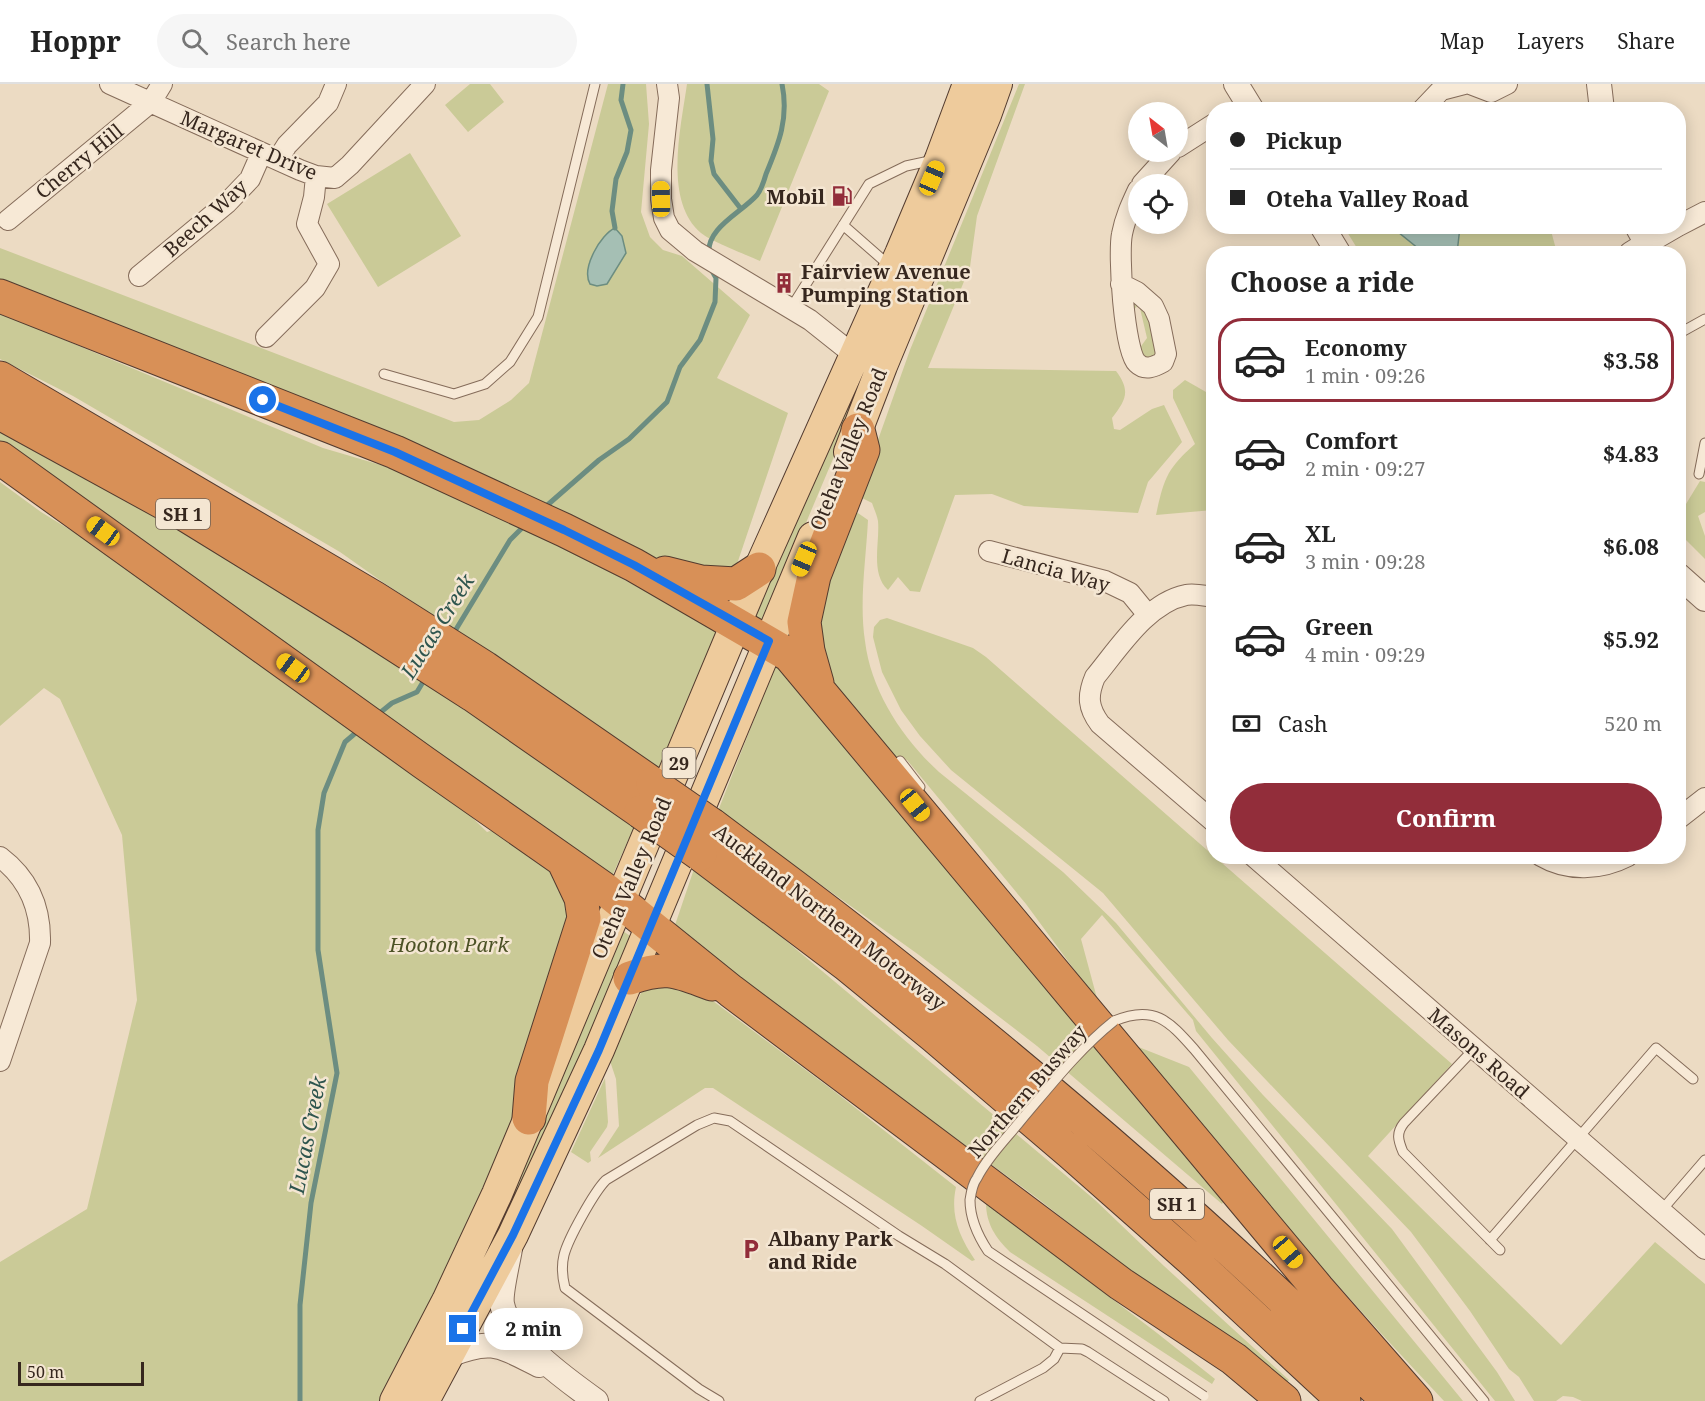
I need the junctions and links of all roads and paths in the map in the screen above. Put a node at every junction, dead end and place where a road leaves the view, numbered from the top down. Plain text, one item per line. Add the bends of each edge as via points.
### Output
1 (110, 84) edge
2 (162, 84) edge
3 (336, 84) edge
4 (425, 84) edge
5 (595, 84) edge
6 (667, 84) edge
7 (968, 84) edge
8 (997, 84) edge
9 (1464, 84) edge
10 (1470, 84) edge
11 (1599, 84) edge
12 (1499, 88) edge
13 (151, 102) junction
14 (1430, 102) edge
15 (1601, 102) edge
16 (1206, 129) edge
17 (1188, 141) edge
18 (269, 157) junction
19 (940, 159) junction
20 (1162, 162) edge
21 (1151, 174) edge
22 (316, 176) junction
23 (1128, 210) edge
24 (1705, 212) edge
25 (8, 220) dead end
26 (1686, 222) edge
27 (843, 225) junction
28 (1657, 234) edge
29 (1638, 241) edge
30 (892, 269) junction
31 (140, 276) dead end
32 (1121, 284) dead end
33 (0, 296) edge
34 (791, 308) junction
35 (1705, 319) edge
36 (810, 320) junction
37 (1686, 330) edge
38 (266, 337) dead end
39 (860, 342) junction
40 (882, 366) junction
41 (384, 374) dead end
42 (0, 378) edge
43 (0, 413) edge
44 (858, 430) junction
45 (1705, 443) edge
46 (0, 458) edge
47 (1699, 474) dead end
48 (989, 551) dead end
49 (634, 565) junction
50 (759, 569) junction
51 (1686, 582) edge
52 (1206, 596) edge
53 (1705, 598) edge
54 (367, 610) junction
55 (1148, 615) junction
56 (737, 625) junction
57 (769, 641) junction
58 (818, 686) junction
59 (900, 761) dead end
60 (925, 794) dead end
61 (1705, 798) edge
62 (1686, 813) edge
63 (936, 815) dead end
64 (1206, 815) edge
65 (706, 839) junction
66 (957, 856) junction
67 (0, 857) edge
68 (564, 862) junction
69 (1262, 864) edge
70 (1560, 864) edge
71 (1609, 864) edge
72 (621, 901) junction
73 (651, 925) junction
74 (630, 978) junction
75 (731, 991) junction
76 (1474, 1048) junction
77 (0, 1061) edge
78 (1693, 1079) dead end
79 (529, 1118) junction
80 (1578, 1138) junction
81 (1705, 1160) edge
82 (1661, 1211) junction
83 (513, 1235) junction
84 (1490, 1240) junction
85 (1705, 1249) edge
86 (1500, 1250) dead end
87 (1121, 1284) junction
88 (1060, 1348) junction
89 (449, 1355) junction
90 (1210, 1356) dead end
91 (562, 1377) junction
92 (1207, 1399) edge
93 (395, 1401) edge
94 (424, 1401) edge
95 (596, 1401) edge
96 (719, 1401) edge
97 (980, 1401) edge
98 (1164, 1401) edge
99 (1284, 1401) edge
100 (1344, 1401) edge
101 (1388, 1401) edge
102 (1416, 1401) edge
103 (1484, 1401) edge

1 - 13 street, Margaret Drive
2 - 13 street, Cherry Hill
3 - 18 street, Beech Way via 328,103 287,145
4 - 22 street, Margaret Drive via 351,165 335,178
5 - 41 lane via 538,317 510,362 485,384 454,394
6 - 34 street via 661,170 662,208 670,230 695,251
7 - 19 main road, Oteha Valley Road / 29
8 - 40 main road, Oteha Valley Road / 29
9 - 14 street via 1441,90
10 - 12 street
11 - 15 street
13 - 18 street, Margaret Drive
13 - 25 street, Cherry Hill
16 - 17 street
18 - 22 street, Margaret Drive
18 - 31 street, Beech Way via 227,203
19 - 27 lane via 906,166 869,184
19 - 30 main road, Oteha Valley Road / 29
20 - 21 street
22 - 38 street via 307,224 329,264 315,288
23 - 32 street via 1122,235
24 - 26 street
27 - 30 lane
27 - 34 lane
28 - 29 street
30 - 39 main road, Oteha Valley Road / 29
33 - 49 highway via 395,452
34 - 36 street
35 - 37 lane
36 - 39 street
36 - 39 street via 850,331
39 - 40 street
39 - 50 main road, Oteha Valley Road / 29
40 - 44 main road, Oteha Valley Road / 29
42 - 54 highway, Auckland Northern Motorway / SH 1
43 - 54 highway, Auckland Northern Motorway / SH 1
44 - 57 main road, Oteha Valley Road / 29
44 - 58 highway via 863,450 814,576 804,621
45 - 47 lane
46 - 68 highway
48 - 55 street, Lancia Way via 1105,581 1130,593
49 - 50 highway via 701,582 736,584
49 - 56 highway
50 - 56 main road, Oteha Valley Road / 29
51 - 53 street
52 - 55 street via 1188,594
54 - 65 highway, Auckland Northern Motorway / SH 1, bridge via 479,681
55 - 64 street via 1095,677 1089,703 1100,724
56 - 57 highway
56 - 72 main road, Oteha Valley Road / 29
57 - 58 highway via 789,655
57 - 73 main road, Oteha Valley Road / 29
58 - 66 highway
59 - 60 lane
61 - 62 street
63 - 66 lane
65 - 100 highway, Auckland Northern Motorway / SH 1 via 1182,1251
65 - 101 highway, Auckland Northern Motorway / SH 1 via 860,937 1091,1128 1213,1236
66 - 102 highway
67 - 77 street via 28,887 40,928 40,943
68 - 72 highway
68 - 79 highway via 581,898 584,918 532,1081
69 - 76 street, Masons Road
70 - 71 street via 1583,868
72 - 73 highway
72 - 79 main road, Oteha Valley Road / 29
73 - 74 main road, Oteha Valley Road / 29
73 - 75 highway
74 - 75 highway via 654,970 673,970
74 - 83 main road, Oteha Valley Road / 29
75 - 87 highway
76 - 80 street, Masons Road
76 - 84 lane via 1398,1134 1403,1152
78 - 80 lane via 1656,1047
79 - 93 main road, Oteha Valley Road / 29 via 464,1266
80 - 82 street, Masons Road
80 - 84 lane
81 - 82 lane
82 - 85 street, Masons Road
83 - 89 main road, Oteha Valley Road / 29
83 - 91 street via 501,1292 504,1312 513,1329
84 - 86 lane
87 - 90 lane
87 - 99 highway via 1234,1359
88 - 96 lane via 945,1264 730,1121 714,1118 606,1180 596,1190 564,1253 561,1273 565,1288
88 - 97 lane via 1043,1368
88 - 98 lane via 1088,1352
89 - 91 street via 488,1344
89 - 94 main road, Oteha Valley Road / 29
91 - 95 street
92 - 103 lane, Northern Busway, bridge via 988,1251 972,1220 970,1199 975,1179 989,1158 1073,1059 1114,1022 1131,1016 1151,1014 1172,1024

